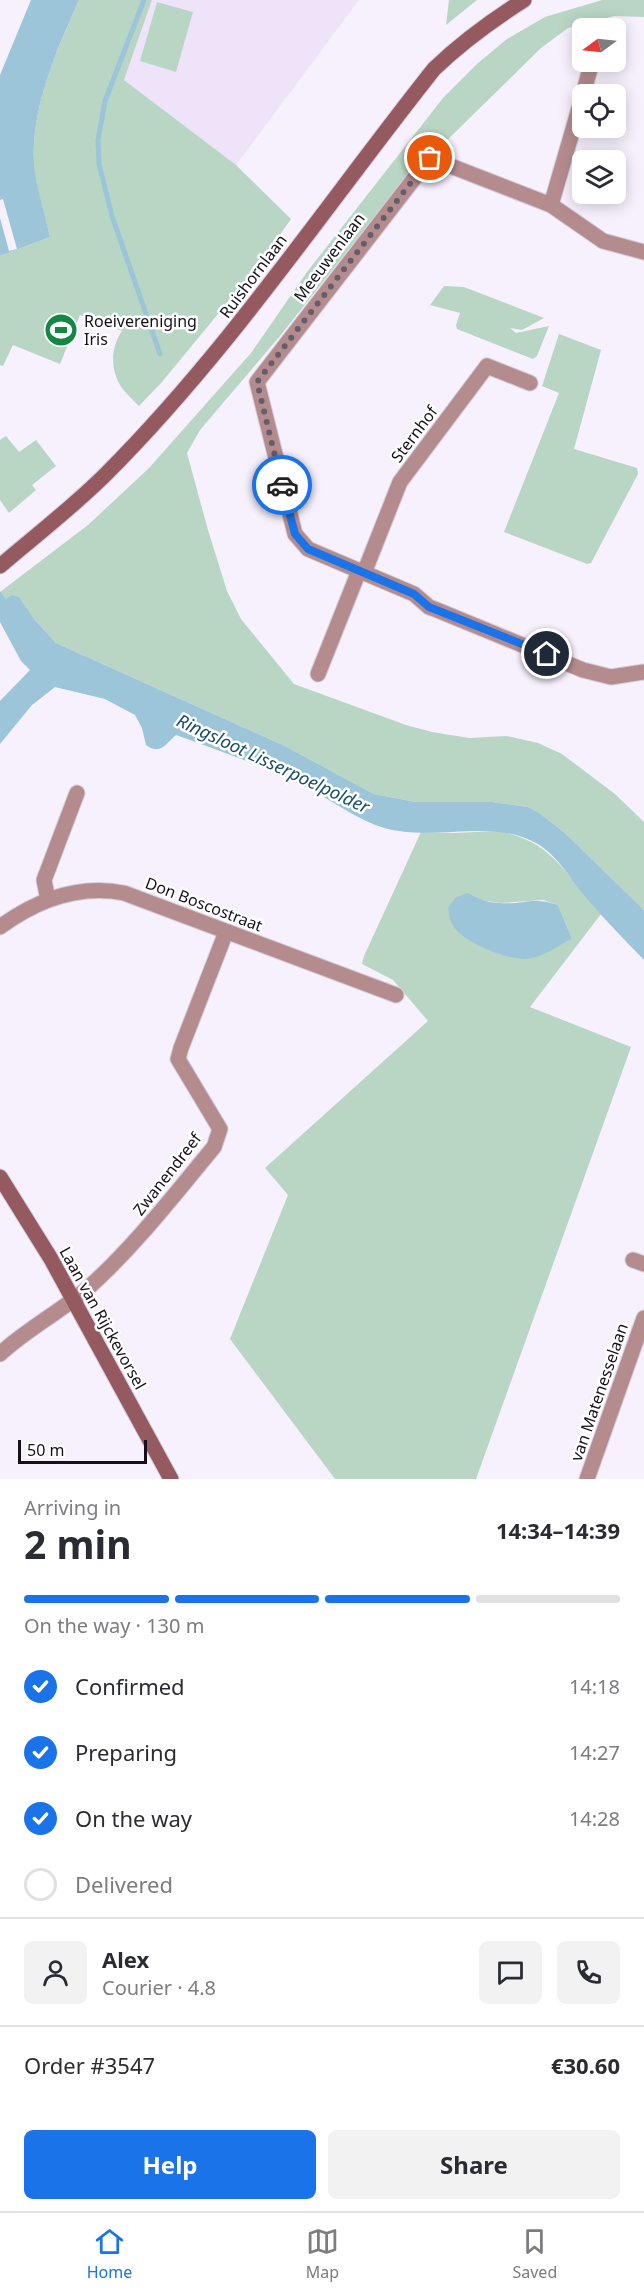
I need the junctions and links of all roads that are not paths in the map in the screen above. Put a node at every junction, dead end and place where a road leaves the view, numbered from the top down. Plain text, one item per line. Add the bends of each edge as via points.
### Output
1 (524, 0) edge
2 (572, 131) edge
3 (551, 205) junction
4 (644, 252) edge
5 (530, 382) dead end
6 (0, 566) edge
7 (361, 572) junction
8 (644, 672) edge
9 (318, 674) dead end
10 (77, 793) dead end
11 (48, 900) junction
12 (0, 927) edge
13 (226, 932) junction
14 (396, 995) dead end
15 (0, 1177) edge
16 (73, 1300) junction
17 (644, 1318) edge
18 (0, 1354) edge
19 (171, 1479) edge
20 (587, 1479) edge

1 - 6 main road, Ruishornlaan via 461,43 434,69 240,323 174,400 105,475
2 - 3 street
3 - 4 street, Meeuwenlaan via 603,241
3 - 7 street, Meeuwenlaan via 430,158 257,382 295,534 308,549
5 - 7 street, Sternhof via 487,366 400,482
7 - 8 street, Meeuwenlaan via 414,594 429,607 583,670 611,677
7 - 9 street
10 - 11 street via 44,880
11 - 12 street, Don Boscostraat
11 - 13 street, Don Boscostraat via 104,889
13 - 14 street, Don Boscostraat
13 - 16 street, Zwanendreef via 178,1059 220,1130 214,1146 145,1230
15 - 16 main road, Laan van Rijckevorsel
16 - 18 street, Zwanendreef
16 - 19 main road, Laan van Rijckevorsel
17 - 20 street, van Matenesselaan

